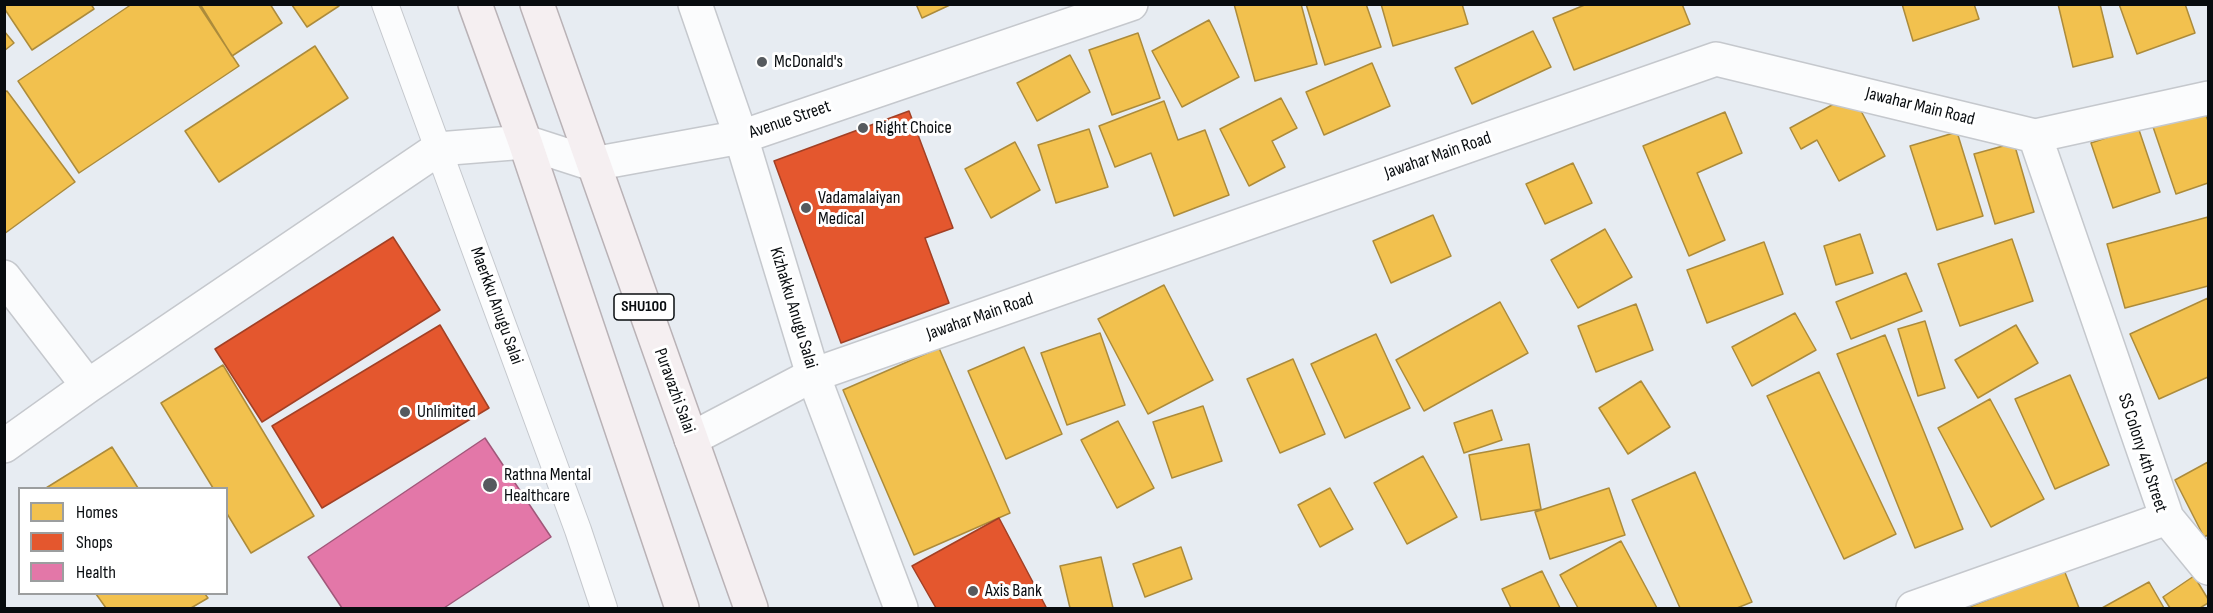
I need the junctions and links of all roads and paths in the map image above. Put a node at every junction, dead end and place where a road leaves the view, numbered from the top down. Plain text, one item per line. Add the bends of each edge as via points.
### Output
1 (385, 4) edge
2 (475, 4) edge
3 (537, 4) edge
4 (695, 4) edge
5 (1131, 4) edge
6 (2208, 98) edge
7 (2035, 136) junction
8 (741, 137) junction
9 (525, 142) junction
10 (438, 149) junction
11 (593, 164) junction
12 (4, 277) edge
13 (813, 375) junction
14 (88, 386) junction
15 (691, 439) junction
16 (4, 446) edge
17 (2167, 518) junction
18 (2208, 568) edge
19 (604, 609) edge
20 (682, 609) edge
21 (751, 609) edge
22 (902, 609) edge
23 (1913, 609) edge

1 - 10 lane, Maerkku Anugu Salai
2 - 9 main road
3 - 11 main road, Puravazhi Salai / SHU100
4 - 8 street, Kizhakku Anugu Salai
5 - 8 street, Avenue Street
6 - 7 street, Jawahar Main Road
7 - 13 street, Jawahar Main Road via 1716,59
7 - 17 street, SS Colony 4th Street
8 - 11 street, Avenue Street
8 - 13 street, Kizhakku Anugu Salai
9 - 10 street, Avenue Street
9 - 11 street, Avenue Street
9 - 20 main road
10 - 14 street
10 - 19 lane, Maerkku Anugu Salai
11 - 15 main road, Puravazhi Salai / SHU100
12 - 14 street
13 - 15 street, Jawahar Main Road
13 - 22 street, Kizhakku Anugu Salai
14 - 16 street
15 - 21 main road, Puravazhi Salai / SHU100
17 - 18 street
17 - 23 street, SS Colony 4th Street

